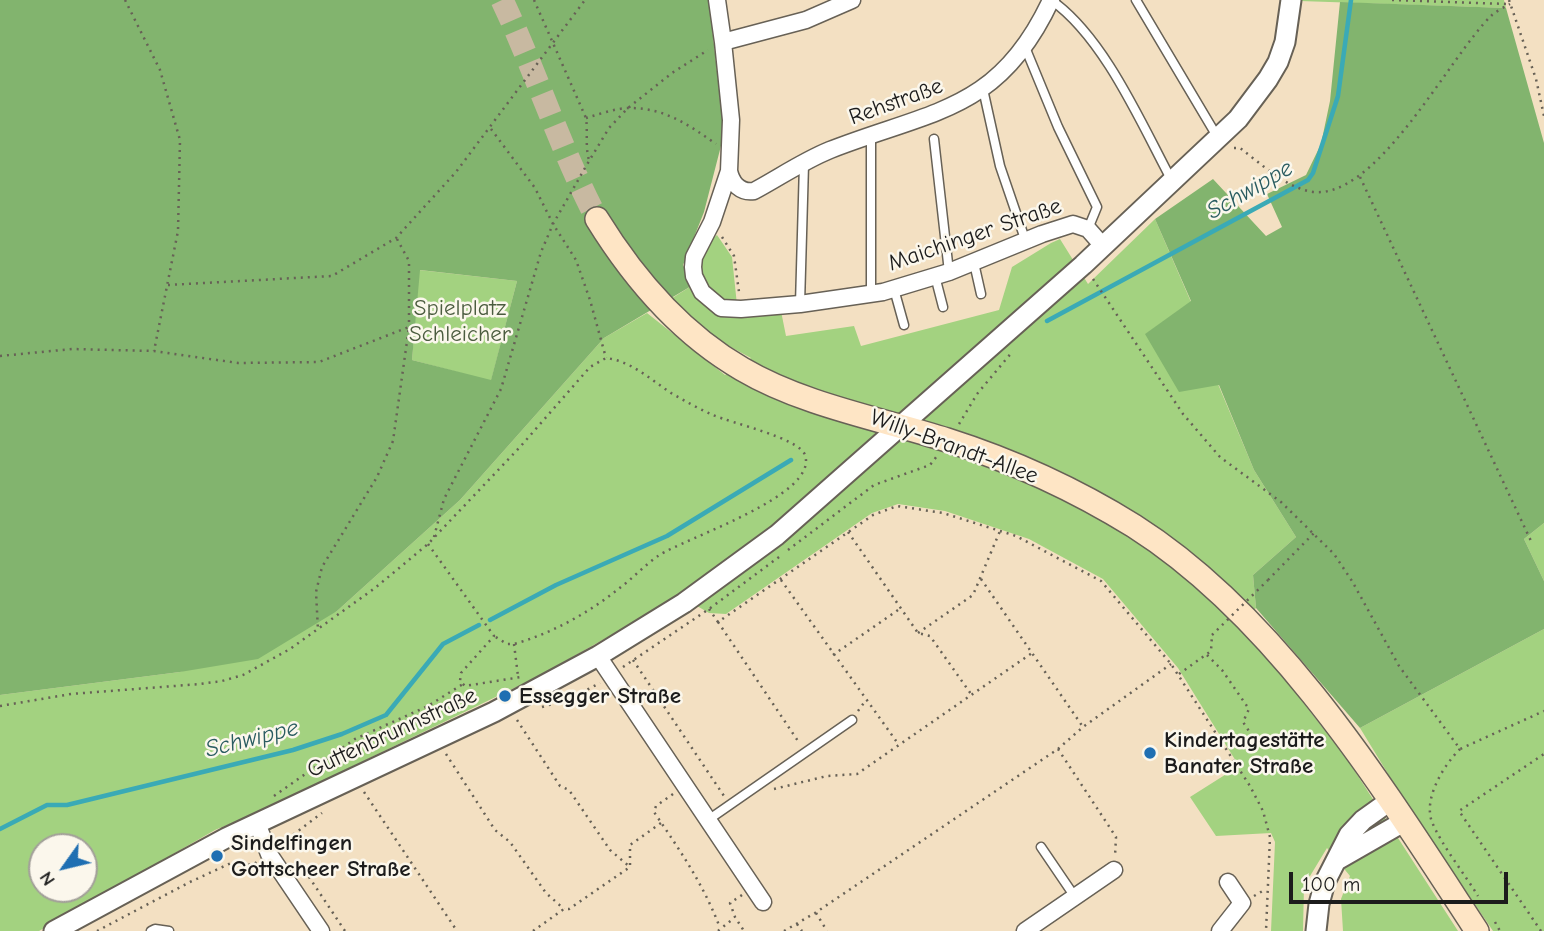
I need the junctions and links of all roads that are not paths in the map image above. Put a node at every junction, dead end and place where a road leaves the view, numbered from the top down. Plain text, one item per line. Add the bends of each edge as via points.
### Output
1 (716, 0) edge
2 (852, 0) edge
3 (1051, 0) edge
4 (1136, 0) edge
5 (1291, 0) edge
6 (723, 42) junction
7 (1025, 47) junction
8 (983, 89) junction
9 (871, 136) junction
10 (934, 139) dead end
11 (1222, 146) junction
12 (804, 162) junction
13 (729, 171) junction
14 (1173, 181) junction
15 (597, 219) tunnel mouth
16 (1088, 229) junction
17 (1026, 242) junction
18 (1103, 246) junction
19 (974, 263) junction
20 (942, 274) junction
21 (894, 289) junction
22 (871, 293) junction
23 (981, 294) dead end
24 (800, 304) junction
25 (943, 307) dead end
26 (904, 325) dead end
27 (900, 426) junction
28 (598, 656) junction
29 (852, 720) road end
30 (1391, 800) junction
31 (708, 820) junction
32 (1405, 821) junction
33 (257, 823) junction
34 (1041, 847) dead end
35 (1336, 860) junction
36 (1114, 870) road end
37 (1228, 882) dead end
38 (1075, 897) junction
39 (763, 902) dead end
40 (1485, 925) edge
41 (54, 931) edge
42 (151, 931) edge
43 (169, 931) edge
44 (321, 931) edge
45 (1025, 931) edge
46 (1220, 931) edge
47 (1316, 931) edge

1 - 6 street
2 - 6 street via 806,20
3 - 7 street, Rehstraße
3 - 14 lane via 1118,78
4 - 11 lane
5 - 11 street via 1278,62
6 - 13 street via 731,120
7 - 8 street, Rehstraße
7 - 16 lane via 1097,207
8 - 9 street, Rehstraße via 957,105
8 - 17 lane via 1000,166
9 - 12 street, Rehstraße
9 - 22 lane
10 - 20 lane
11 - 14 street
12 - 13 street, Rehstraße via 748,192 735,184
12 - 24 lane
13 - 24 street, Maichinger Straße via 694,257 694,276 702,292 722,307 736,310
14 - 18 street
15 - 27 main road, Willy-Brandt-Allee via 652,296 713,350 770,383
16 - 17 street, Maichinger Straße via 1073,224
16 - 18 street, Maichinger Straße
17 - 19 street, Maichinger Straße
18 - 27 street
19 - 20 street, Maichinger Straße
19 - 23 lane
20 - 21 street, Maichinger Straße
20 - 25 lane
21 - 22 street, Maichinger Straße
21 - 26 lane
22 - 24 street, Maichinger Straße
27 - 28 street, Guttenbrunnstraße via 777,535 684,603
27 - 30 main road, Willy-Brandt-Allee via 995,457 1084,496 1193,570 1256,630 1338,727
28 - 31 street
28 - 33 street, Guttenbrunnstraße via 536,700
29 - 31 lane
30 - 32 main road, Willy-Brandt-Allee
30 - 35 street via 1349,835
31 - 39 street
32 - 35 street
32 - 40 main road, Willy-Brandt-Allee
33 - 41 street, Guttenbrunnstraße
33 - 44 street via 269,854
34 - 38 lane
35 - 47 street via 1325,882
36 - 38 street
37 - 46 street via 1242,903
38 - 45 street
42 - 43 lane

